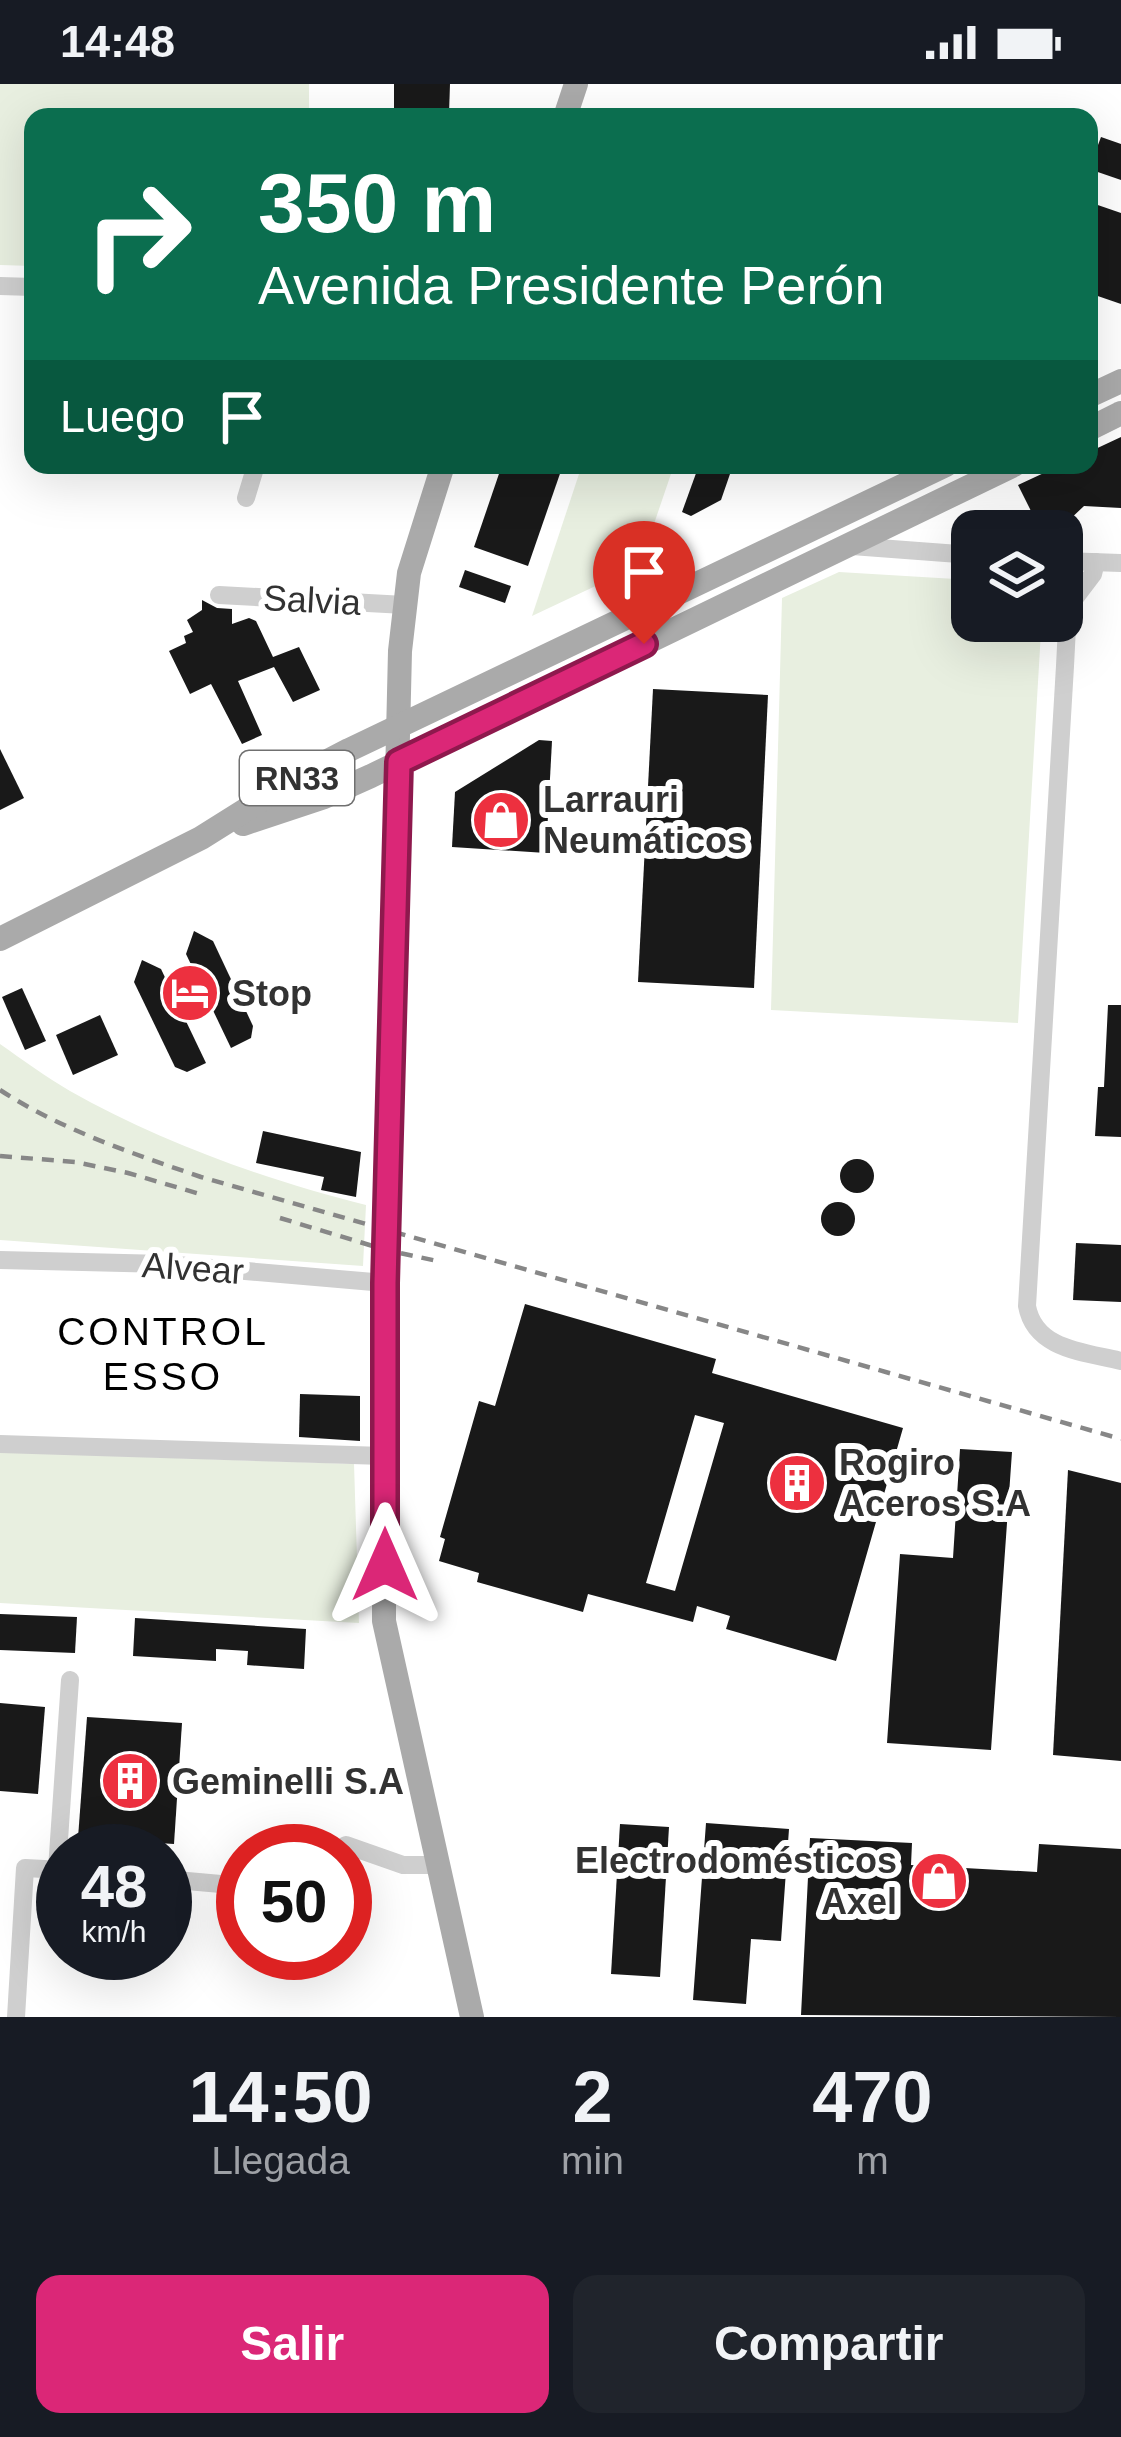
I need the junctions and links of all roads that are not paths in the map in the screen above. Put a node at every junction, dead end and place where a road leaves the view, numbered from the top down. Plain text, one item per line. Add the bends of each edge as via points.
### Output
1 (253, 474) edge
2 (440, 474) edge
3 (927, 474) edge
4 (995, 474) edge
5 (246, 498) dead end
6 (848, 545) junction
7 (951, 553) edge
8 (1083, 562) edge
9 (1096, 562) junction
10 (1121, 563) edge
11 (1083, 584) edge
12 (219, 595) dead end
13 (405, 605) junction
14 (1063, 642) edge
15 (399, 727) junction
16 (399, 762) junction
17 (201, 838) junction
18 (0, 939) edge
19 (0, 1260) edge
20 (385, 1283) junction
21 (1121, 1361) edge
22 (0, 1444) edge
23 (384, 1456) junction
24 (70, 1680) dead end
25 (62, 1824) edge
26 (372, 1854) edge
27 (438, 1865) junction
28 (36, 1869) edge
29 (9, 1971) edge
30 (16, 2017) edge
31 (472, 2017) edge

1 - 5 street
2 - 13 main road
3 - 15 main road, RN33
4 - 6 main road, RN33
6 - 7 street
6 - 16 main road, RN33
8 - 9 street
9 - 10 street
9 - 11 street
12 - 13 street, Salvia
13 - 15 main road
14 - 21 street via 1027,1306 1030,1321 1056,1345
15 - 16 main road
15 - 17 main road, RN33
16 - 17 main road, RN33
16 - 20 main road
17 - 18 main road, RN33
19 - 20 street, Alvear
20 - 23 main road
22 - 23 street
23 - 27 main road via 384,1621
24 - 25 street
26 - 27 street
27 - 31 main road
28 - 29 street via 25,1868
29 - 30 street

